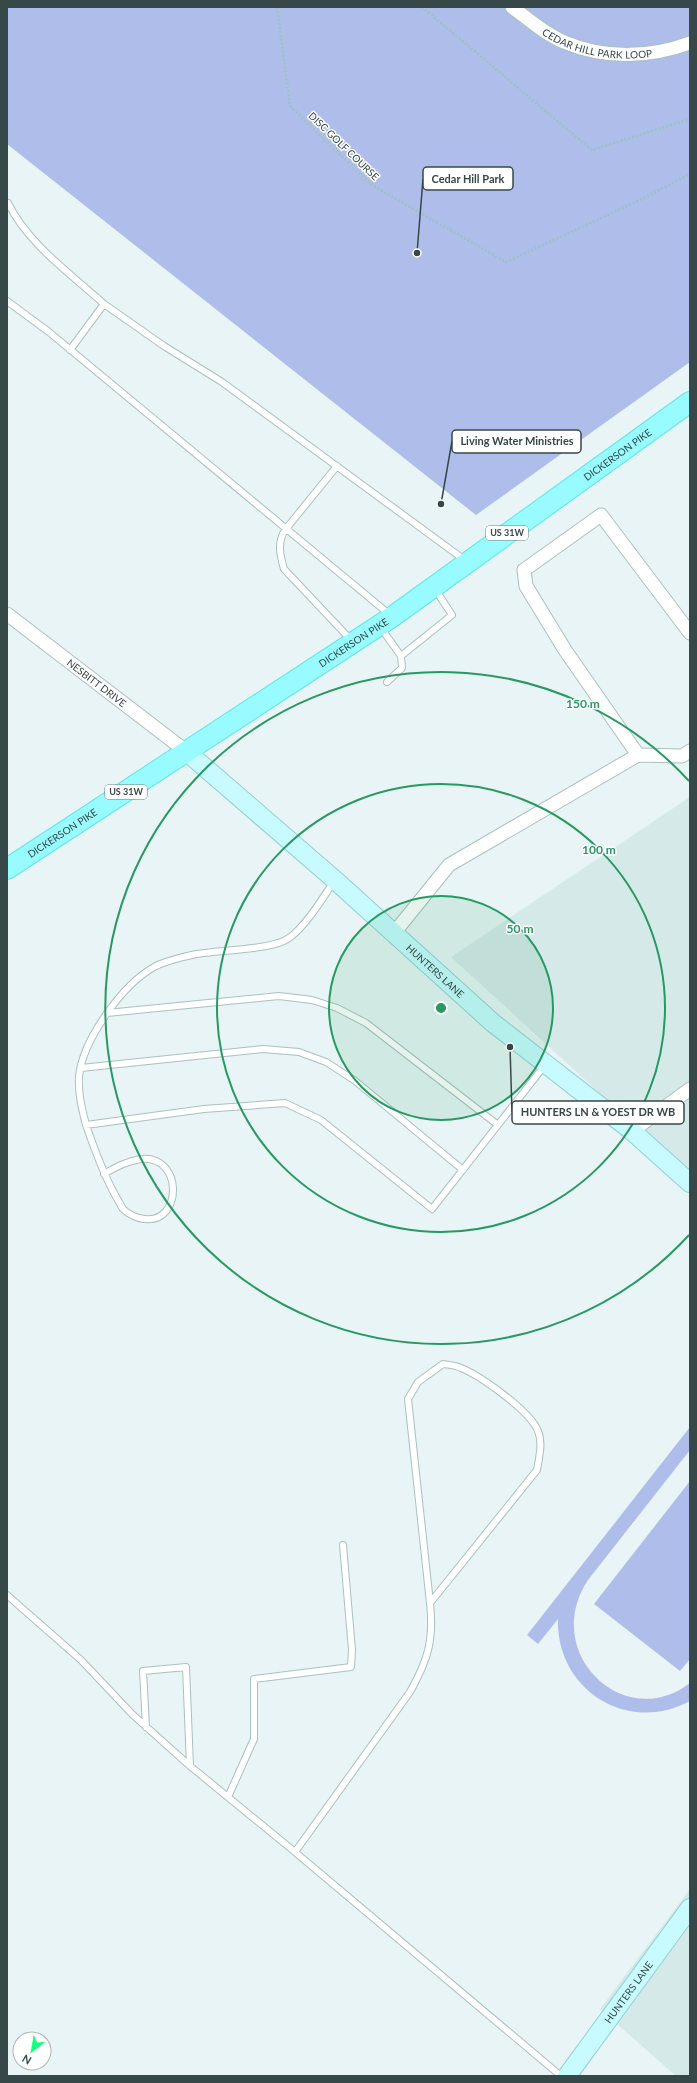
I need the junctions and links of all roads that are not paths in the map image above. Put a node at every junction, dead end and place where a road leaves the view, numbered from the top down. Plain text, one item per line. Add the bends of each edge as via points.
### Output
1 (512, 7) edge
2 (690, 43) edge
3 (8, 203) dead end
4 (7, 301) edge
5 (104, 304) junction
6 (70, 350) junction
7 (690, 402) edge
8 (337, 466) junction
9 (285, 530) junction
10 (467, 562) junction
11 (433, 587) junction
12 (7, 614) edge
13 (386, 621) junction
14 (690, 633) edge
15 (354, 642) junction
16 (401, 656) junction
17 (387, 682) dead end
18 (690, 751) edge
19 (187, 752) junction
20 (638, 755) junction
21 (7, 869) edge
22 (335, 880) junction
23 (394, 933) junction
24 (107, 1013) junction
25 (546, 1064) junction
26 (81, 1068) junction
27 (690, 1089) edge
28 (86, 1125) junction
29 (498, 1125) junction
30 (632, 1132) junction
31 (463, 1170) junction
32 (104, 1174) junction
33 (690, 1183) edge
34 (342, 1546) dead end
35 (7, 1595) edge
36 (430, 1603) junction
37 (146, 1727) junction
38 (190, 1766) junction
39 (228, 1797) junction
40 (296, 1852) junction
41 (690, 1908) edge
42 (561, 2076) edge
43 (567, 2076) edge

1 - 2 street, CEDAR HILL PARK LOOP via 563,41 593,51 626,55 654,54
3 - 5 lane via 31,238
4 - 6 lane
5 - 6 lane
5 - 8 lane via 222,382
6 - 9 lane
7 - 10 main road, DICKERSON PIKE / US 31W
8 - 9 lane
8 - 10 lane
9 - 13 lane
9 - 15 lane via 280,538 280,554 284,569
10 - 11 main road, DICKERSON PIKE / US 31W
11 - 13 main road, DICKERSON PIKE / US 31W
11 - 16 lane via 452,615
12 - 19 street, NESBITT DRIVE
13 - 15 main road, DICKERSON PIKE / US 31W
13 - 16 lane
14 - 20 street via 602,515 524,570 526,586 565,650
15 - 19 main road, DICKERSON PIKE / US 31W
16 - 17 lane via 402,668
18 - 20 street via 682,756
19 - 21 main road, DICKERSON PIKE / US 31W
19 - 22 street, HUNTERS LANE
20 - 23 street via 449,865
22 - 23 street, HUNTERS LANE
22 - 24 lane via 310,915 289,938 262,946 196,954 154,967 129,986
23 - 25 street, HUNTERS LANE via 493,1023
24 - 26 lane
24 - 29 lane via 279,996 312,1000 337,1008 366,1023
25 - 29 lane
25 - 30 street, HUNTERS LANE
26 - 28 lane via 79,1101
26 - 31 lane via 264,1049 298,1052 326,1062 354,1080
27 - 30 street
28 - 31 lane via 204,1108 285,1103 321,1120 432,1209
28 - 32 lane
29 - 31 lane
30 - 33 street, HUNTERS LANE
32 - 32 lane via 124,1209 139,1219 150,1220 159,1216 173,1200 174,1186 170,1173 156,1161 142,1159 124,1163
34 - 39 lane via 352,1650 351,1668 254,1679 254,1739
35 - 37 lane via 81,1660
36 - 36 lane via 537,1470 541,1451 538,1431 526,1413 484,1381 460,1367 443,1364 418,1382 408,1399
36 - 40 lane via 432,1627 424,1667 410,1692
37 - 38 lane
37 - 38 lane via 143,1671 186,1667
38 - 39 lane
39 - 40 lane
40 - 42 lane
41 - 43 street, HUNTERS LANE

